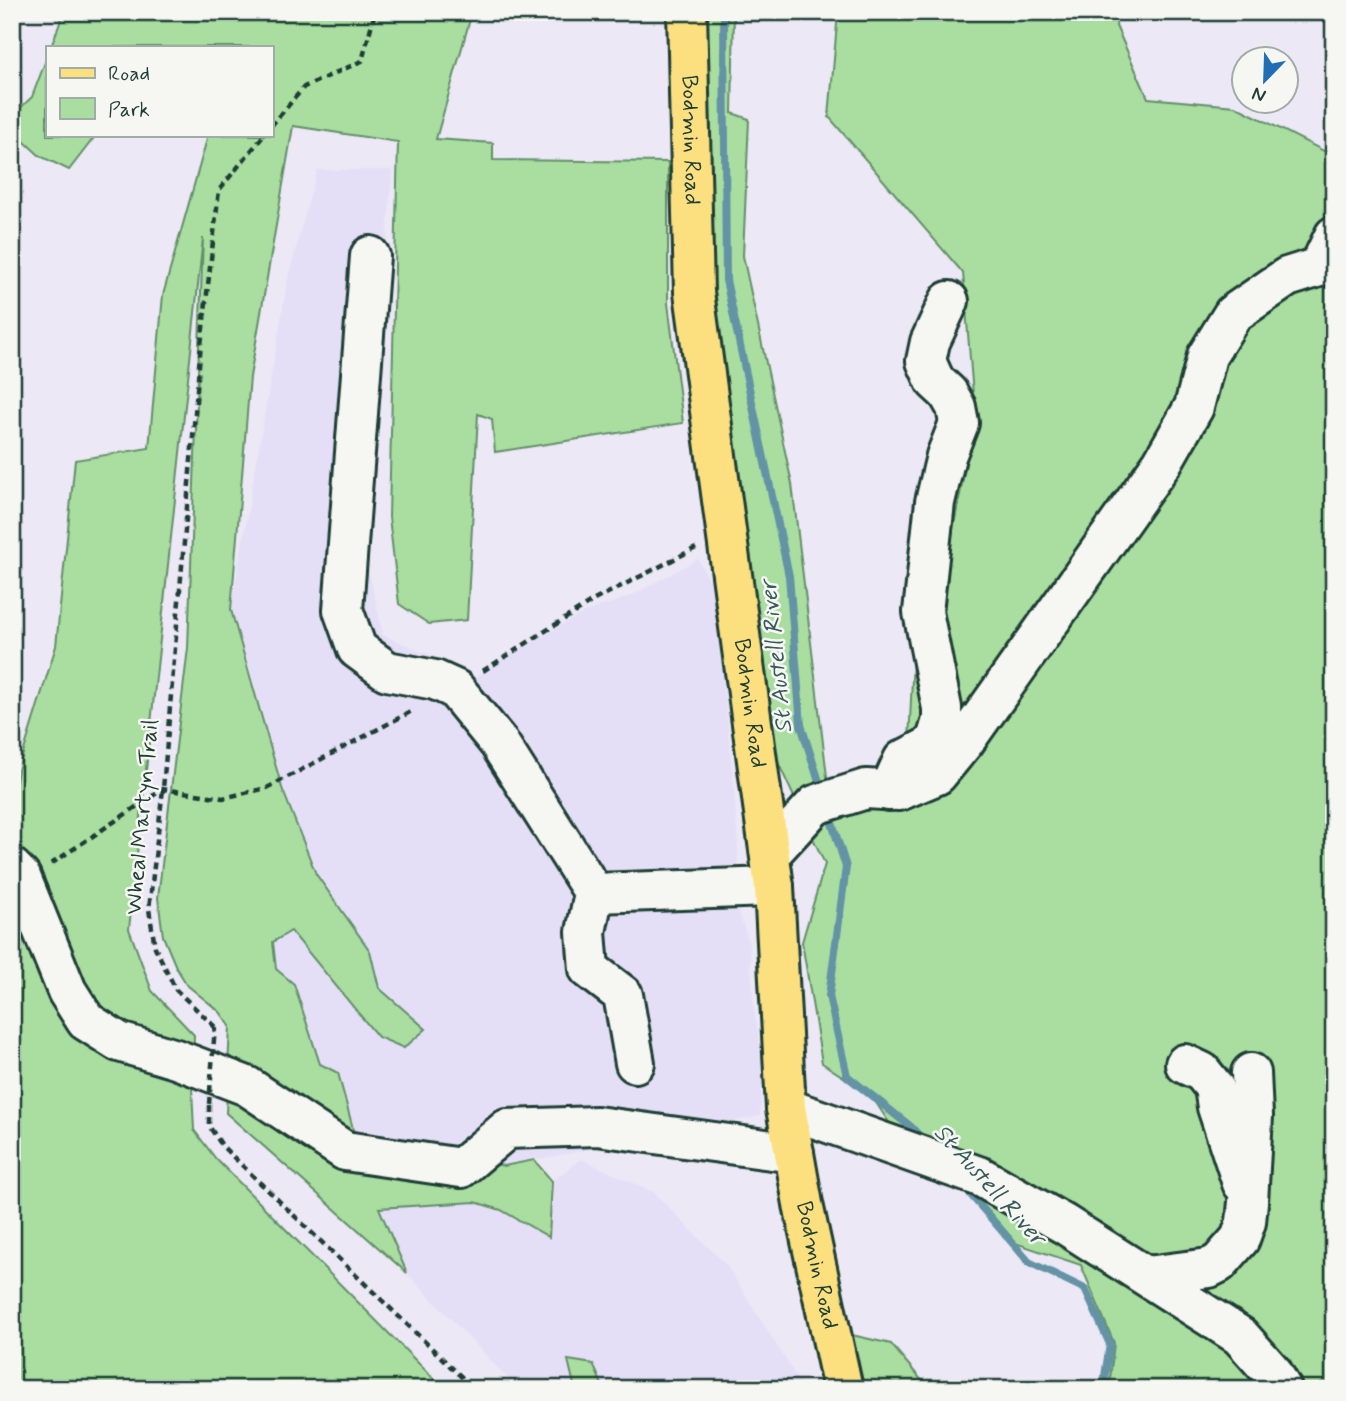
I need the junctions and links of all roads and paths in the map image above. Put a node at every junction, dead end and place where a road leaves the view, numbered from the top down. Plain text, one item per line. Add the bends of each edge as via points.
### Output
1 (375, 12) edge
2 (687, 12) edge
3 (273, 124) edge
4 (263, 136) edge
5 (1334, 236) edge
6 (370, 256) dead end
7 (949, 301) dead end
8 (726, 533) junction
9 (455, 689) junction
10 (163, 789) junction
11 (890, 791) junction
12 (772, 871) junction
13 (17, 872) edge
14 (594, 893) junction
15 (635, 1063) dead end
16 (1185, 1064) dead end
17 (1251, 1073) dead end
18 (786, 1108) junction
19 (794, 1153) junction
20 (1248, 1202) junction
21 (1147, 1276) junction
22 (474, 1389) edge
23 (843, 1389) edge
24 (1282, 1389) edge

1 - 3 path via 362,61 304,87
2 - 8 main road, Bodmin Road via 694,292
4 - 10 path, Wheal Martyn Trail via 219,190 200,354
5 - 11 lane via 1319,267 1287,277 1233,314 1207,356 1194,407 1162,463 965,741 937,775
6 - 9 lane via 343,610 358,649 387,671 435,680
7 - 11 lane via 926,361 935,382 956,407 959,423 935,502 923,612 942,720 936,740 903,760
8 - 9 path via 594,600
8 - 12 main road, Bodmin Road
9 - 10 path via 267,788 223,798
9 - 14 lane via 499,743
10 - 13 path via 45,868
10 - 22 path, Wheal Martyn Trail, bridge via 149,909 155,947 176,990 215,1027 209,1126 223,1147
11 - 12 lane via 866,789 829,800
12 - 14 lane
12 - 18 main road, Bodmin Road
13 - 19 lane via 67,991 86,1021 118,1042 247,1086 345,1151 461,1168 507,1129 597,1126
14 - 15 lane via 586,932 589,969 623,995
16 - 20 lane via 1202,1072 1214,1087
17 - 20 lane
18 - 19 main road, Bodmin Road
18 - 21 lane via 981,1177
19 - 23 main road, Bodmin Road
20 - 21 lane via 1240,1240 1219,1263 1191,1272
21 - 24 lane via 1240,1336

